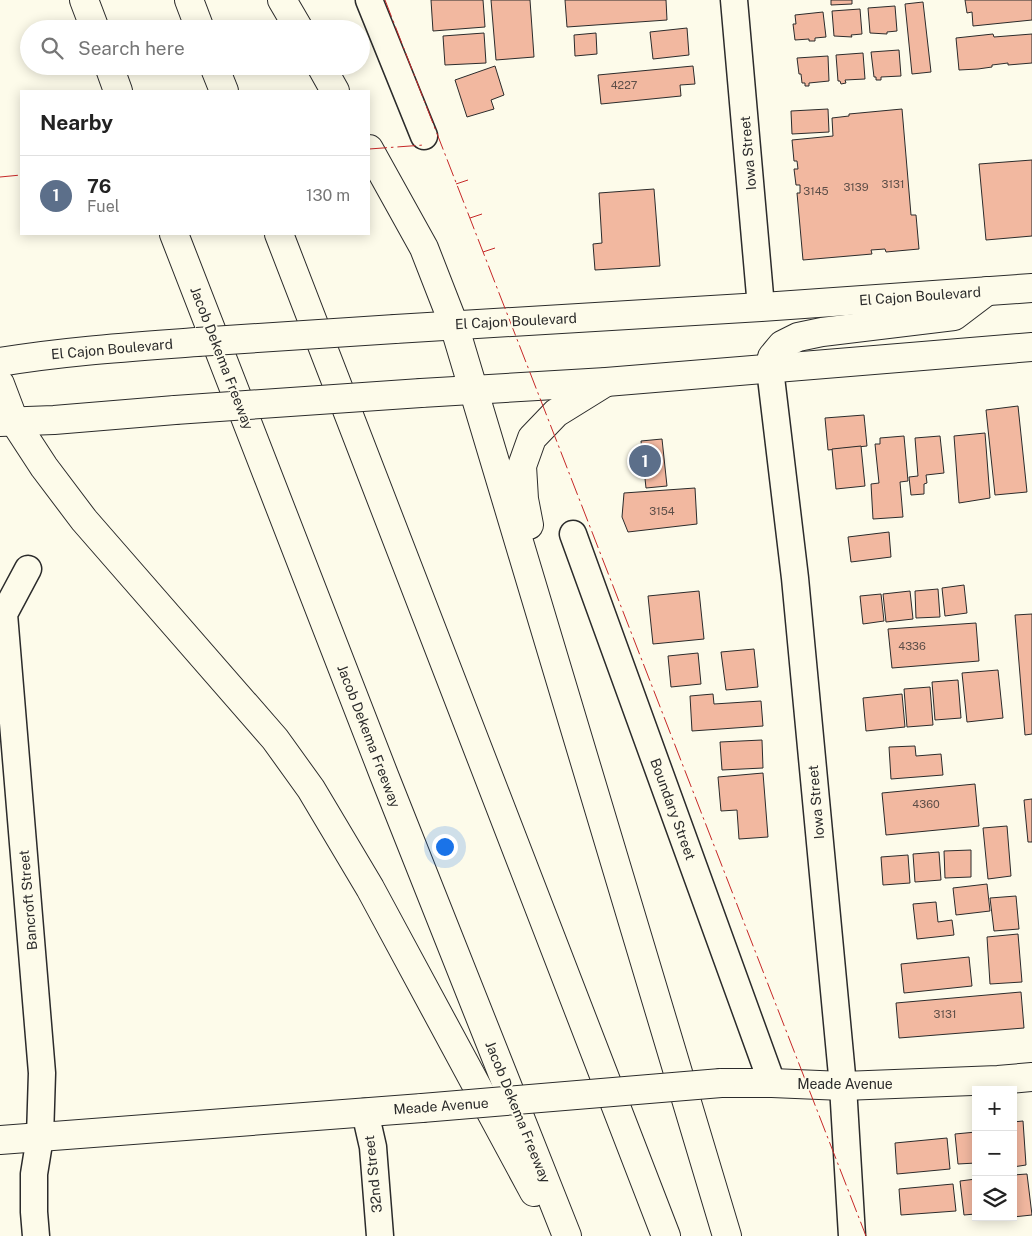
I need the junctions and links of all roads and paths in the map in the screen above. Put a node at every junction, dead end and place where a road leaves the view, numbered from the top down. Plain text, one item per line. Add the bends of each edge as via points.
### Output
1 (84, 0) edge
2 (189, 0) edge
3 (282, 0) edge
4 (369, 0) edge
5 (734, 0) edge
6 (92, 20) edge
7 (197, 20) edge
8 (294, 20) edge
9 (112, 75) edge
10 (218, 75) edge
11 (326, 75) edge
12 (118, 90) edge
13 (224, 90) edge
14 (334, 90) edge
15 (424, 136) dead end
16 (370, 151) edge
17 (174, 235) edge
18 (279, 235) edge
19 (1032, 288) edge
20 (986, 291) junction
21 (761, 307) junction
22 (454, 325) junction
23 (1032, 347) edge
24 (0, 362) edge
25 (770, 369) junction
26 (606, 382) junction
27 (0, 384) edge
28 (474, 390) junction
29 (7, 422) edge
30 (573, 534) dead end
31 (28, 569) dead end
32 (553, 660) junction
33 (1032, 1078) edge
34 (772, 1083) junction
35 (843, 1086) junction
36 (365, 1112) junction
37 (40, 1136) junction
38 (0, 1140) edge
39 (36, 1236) edge
40 (380, 1236) edge
41 (558, 1236) edge
42 (567, 1236) edge
43 (666, 1236) edge
44 (727, 1236) edge
45 (852, 1236) edge

1 - 6 main road
2 - 7 main road
3 - 8 main road
4 - 15 street
5 - 21 street, Iowa Street
9 - 12 main road
10 - 13 main road
11 - 14 main road
16 - 22 main road via 424,248
17 - 42 main road, Jacob Dekema Freeway
18 - 43 main road
19 - 20 main road, El Cajon Boulevard
20 - 21 main road, El Cajon Boulevard
20 - 25 main road via 954,316 798,337 782,345 772,358
21 - 22 main road, El Cajon Boulevard
22 - 24 main road, El Cajon Boulevard, bridge via 84,350
22 - 28 main road
23 - 25 main road
25 - 26 main road
25 - 35 street, Iowa Street via 795,578
26 - 28 main road
26 - 32 main road via 548,419 532,438 522,466 524,499
27 - 29 main road
28 - 29 main road, bridge
28 - 32 main road
29 - 41 main road via 84,520 275,739 311,789 370,888
30 - 34 street, Boundary Street
31 - 37 street, Bancroft Street via 4,614 42,1073
32 - 44 main road
33 - 35 main road, Meade Avenue
34 - 35 main road, Meade Avenue
34 - 36 main road, Meade Avenue, bridge via 721,1083
35 - 45 street, Iowa Street
36 - 37 main road, Meade Avenue
36 - 40 street, 32nd Street via 373,1147
37 - 38 main road, Meade Avenue
37 - 39 street, Bancroft Street via 34,1174

